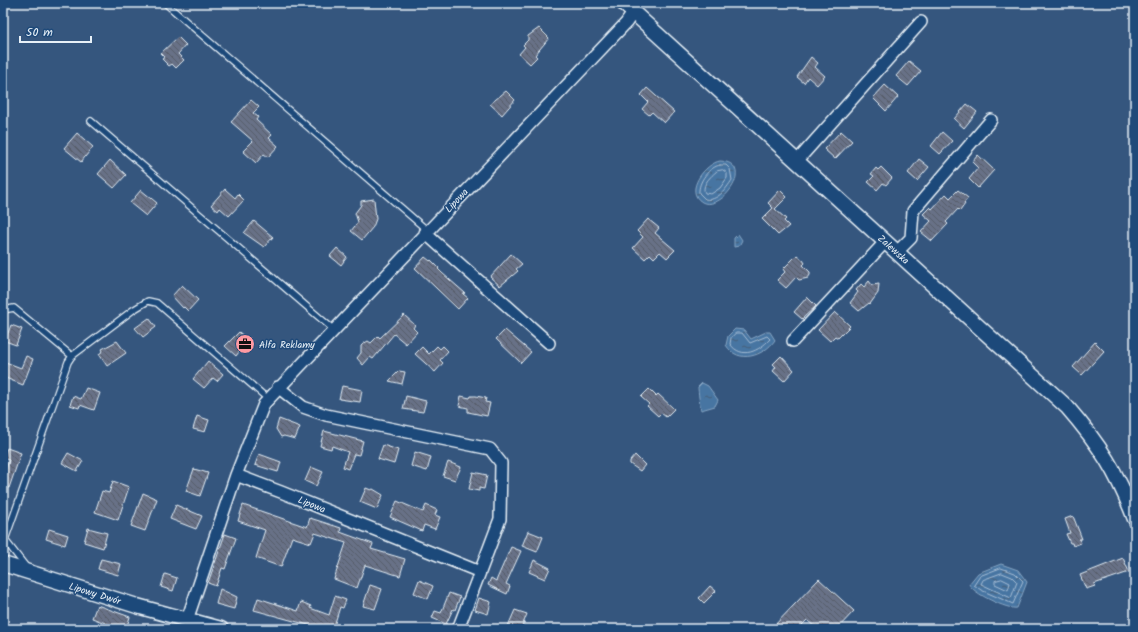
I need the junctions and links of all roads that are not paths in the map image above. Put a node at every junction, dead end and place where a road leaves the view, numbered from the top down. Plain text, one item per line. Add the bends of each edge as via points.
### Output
1 (165, 3) edge
2 (623, 3) edge
3 (633, 13) junction
4 (921, 22) dead end
5 (991, 120) dead end
6 (91, 121) dead end
7 (797, 161) junction
8 (427, 232) junction
9 (886, 242) junction
10 (898, 252) junction
11 (3, 310) edge
12 (334, 330) junction
13 (793, 341) dead end
14 (549, 343) dead end
15 (72, 356) junction
16 (278, 387) junction
17 (268, 399) junction
18 (236, 475) junction
19 (1135, 519) edge
20 (3, 564) edge
21 (480, 572) junction
22 (33, 574) junction
23 (187, 620) junction
24 (221, 629) edge
25 (458, 629) edge

1 - 8 lane
2 - 3 street, Zalewska
3 - 7 street, Zalewska
3 - 8 street, Lipowa
4 - 7 street
5 - 10 street via 913,211 911,238
6 - 12 lane
7 - 9 street, Zalewska
8 - 12 street, Lipowa
8 - 14 street
9 - 10 street, Zalewska
9 - 13 street
10 - 19 street, Zalewska via 1067,407 1100,446 1114,470
11 - 15 lane via 14,308
12 - 16 street, Lipowa
15 - 17 lane via 148,301 157,303
15 - 22 lane via 5,540
16 - 17 street, Lipowa
16 - 21 street via 303,407 326,415 490,449 501,463 500,519
17 - 18 street, Lipowa
18 - 21 street, Lipowa
18 - 23 street
20 - 22 street, Lipowy Dwór
21 - 25 street
22 - 23 street, Lipowy Dwór
23 - 24 street, Lipowy Dwór

